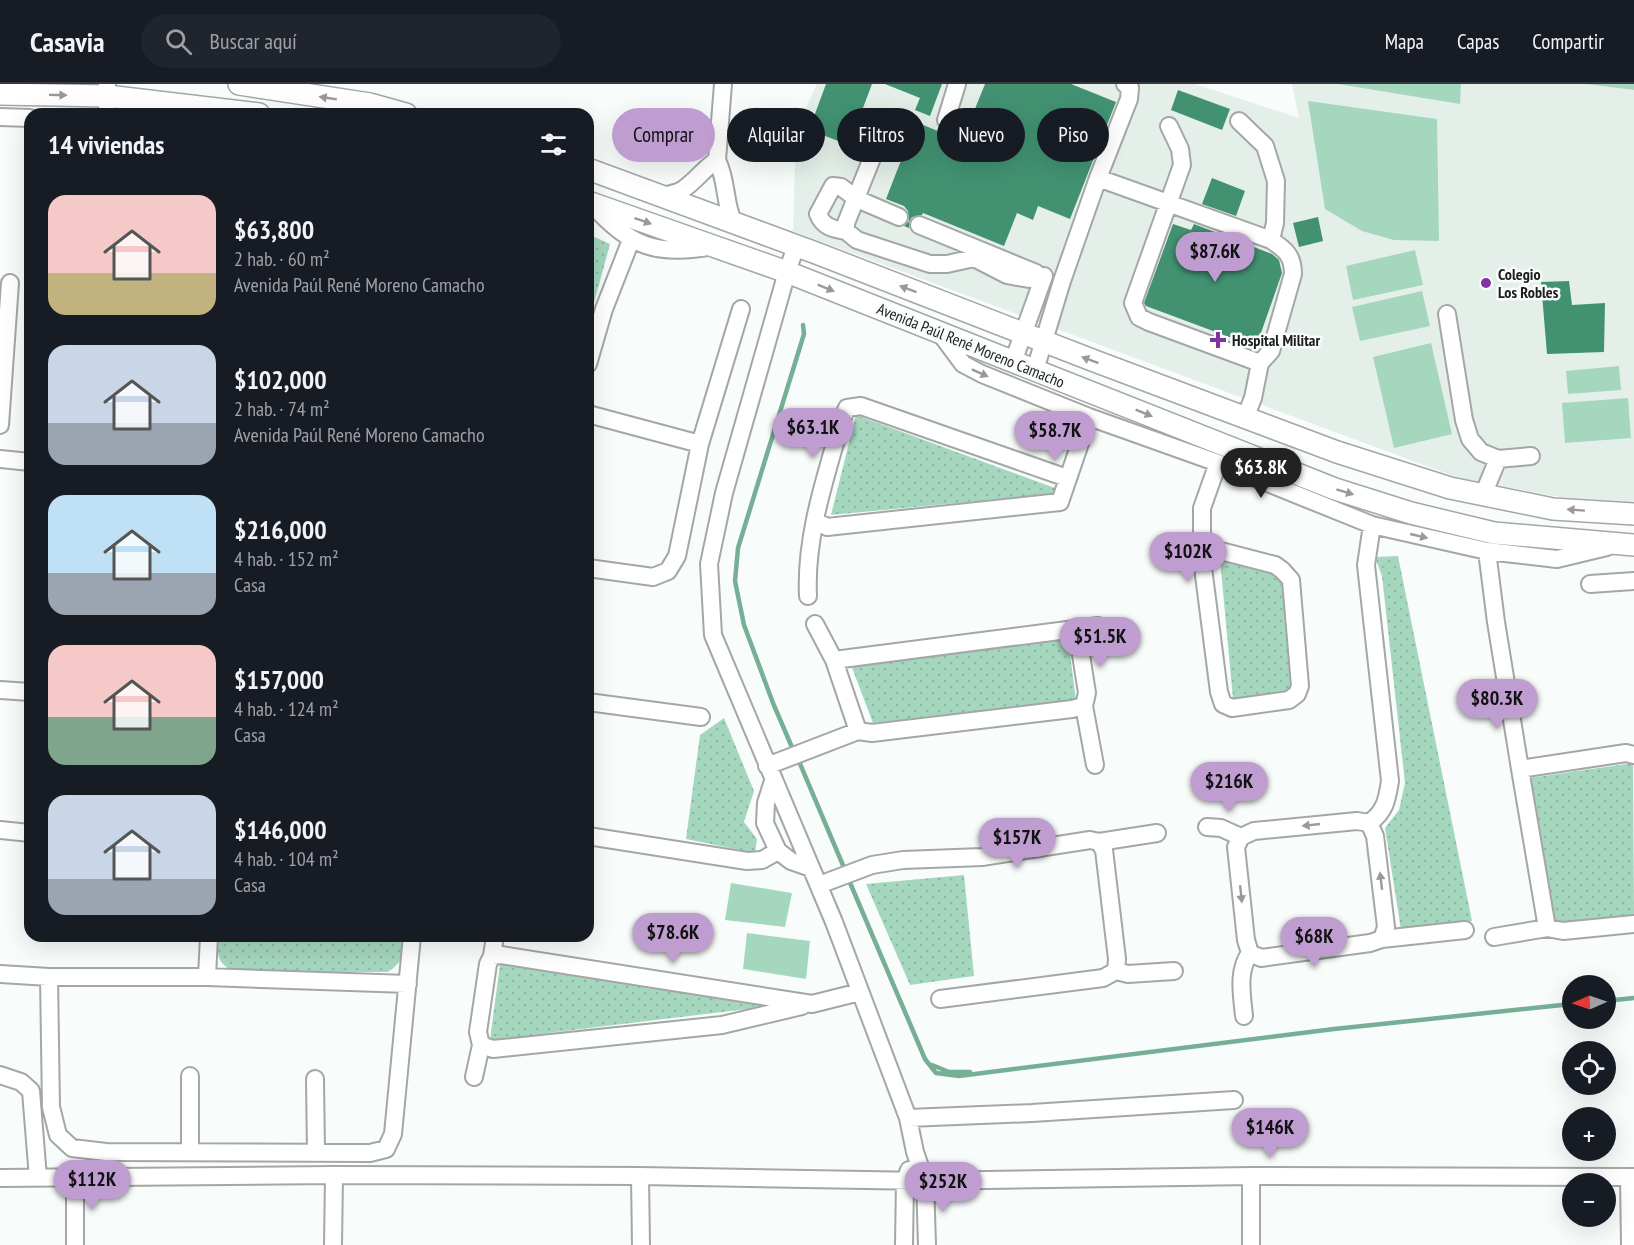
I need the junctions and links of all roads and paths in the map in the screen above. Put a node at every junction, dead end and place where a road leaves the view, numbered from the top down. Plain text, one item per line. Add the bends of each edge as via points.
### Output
1 (239, 84) edge
2 (723, 84) edge
3 (957, 84) edge
4 (1125, 84) edge
5 (0, 94) edge
6 (107, 98) edge
7 (202, 108) edge
8 (384, 108) edge
9 (950, 108) edge
10 (0, 117) edge
11 (24, 118) edge
12 (1239, 121) dead end
13 (1168, 126) dead end
14 (717, 160) junction
15 (871, 162) edge
16 (594, 171) edge
17 (1098, 178) junction
18 (663, 196) junction
19 (857, 199) junction
20 (1168, 202) junction
21 (594, 204) edge
22 (594, 208) edge
23 (899, 217) dead end
24 (733, 222) junction
25 (919, 225) dead end
26 (846, 231) junction
27 (631, 240) junction
28 (1271, 240) junction
29 (714, 246) junction
30 (796, 246) junction
31 (787, 272) junction
32 (1044, 276) junction
33 (1062, 281) junction
34 (10, 283) dead end
35 (741, 309) dead end
36 (1448, 314) dead end
37 (940, 333) junction
38 (1023, 333) junction
39 (1045, 342) junction
40 (594, 343) edge
41 (1013, 362) junction
42 (1260, 363) junction
43 (1035, 370) junction
44 (594, 416) edge
45 (1089, 417) junction
46 (1245, 418) junction
47 (0, 425) edge
48 (700, 444) junction
49 (1531, 456) dead end
50 (0, 459) edge
51 (1498, 459) junction
52 (24, 461) edge
53 (1218, 463) junction
54 (1067, 478) junction
55 (1483, 495) junction
56 (1634, 514) edge
57 (816, 520) junction
58 (1372, 525) junction
59 (1626, 545) edge
60 (1487, 551) junction
61 (1203, 552) junction
62 (594, 569) edge
63 (1634, 581) edge
64 (1590, 584) dead end
65 (808, 596) dead end
66 (815, 624) dead end
67 (1098, 626) dead end
68 (1077, 628) junction
69 (834, 660) junction
70 (0, 690) edge
71 (24, 692) edge
72 (594, 703) edge
73 (1084, 706) junction
74 (701, 717) dead end
75 (858, 731) junction
76 (1634, 755) edge
77 (767, 765) junction
78 (1095, 765) dead end
79 (1520, 769) junction
80 (773, 782) junction
81 (1369, 824) junction
82 (1207, 827) dead end
83 (0, 830) edge
84 (24, 832) edge
85 (1157, 833) dead end
86 (594, 837) edge
87 (1241, 837) junction
88 (1099, 842) junction
89 (778, 851) junction
90 (811, 867) junction
91 (826, 882) junction
92 (1634, 924) edge
93 (1547, 928) junction
94 (1465, 930) dead end
95 (1494, 937) dead end
96 (1382, 939) junction
97 (209, 942) edge
98 (412, 942) edge
99 (494, 942) edge
100 (1250, 953) junction
101 (492, 956) junction
102 (1116, 971) junction
103 (1174, 971) dead end
104 (0, 974) edge
105 (49, 977) junction
106 (207, 977) junction
107 (408, 984) junction
108 (860, 992) junction
109 (940, 999) dead end
110 (812, 1004) junction
111 (1244, 1016) dead end
112 (481, 1045) junction
113 (0, 1075) edge
114 (190, 1076) dead end
115 (474, 1077) dead end
116 (315, 1079) dead end
117 (1234, 1100) dead end
118 (908, 1118) junction
119 (190, 1152) junction
120 (915, 1152) junction
121 (316, 1153) junction
122 (334, 1175) junction
123 (640, 1176) junction
124 (1251, 1176) junction
125 (1632, 1177) edge
126 (0, 1178) edge
127 (38, 1178) junction
128 (75, 1178) junction
129 (905, 1181) junction
130 (925, 1181) junction
131 (75, 1245) edge
132 (333, 1245) edge
133 (641, 1245) edge
134 (904, 1245) edge
135 (927, 1245) edge
136 (1251, 1245) edge
137 (1630, 1245) edge

8 -> 1 main road
2 - 14 street
3 - 9 street
4 - 17 street via 1130,88 1129,99
5 -> 6 main road
6 - 7 main road
10 - 11 street
12 - 28 street via 1265,146 1276,181
13 - 20 street via 1180,149 1182,165
14 - 18 street via 681,190
14 - 24 street
15 - 19 street
16 - 18 main road, Avenida Paúl René Moreno Camacho
17 - 20 street
17 - 33 street
18 - 24 main road, Avenida Paúl René Moreno Camacho
19 - 23 street
19 - 26 street
19 - 26 street via 833,186 818,214 830,228
20 - 28 street
20 - 42 street via 1133,303 1139,317
21 -> 29 main road, Avenida Paúl René Moreno Camacho
22 - 27 street
24 - 30 main road, Avenida Paúl René Moreno Camacho
25 - 32 street
26 - 32 street via 857,240 930,264 974,258 1007,275 1029,279
27 - 29 street via 658,249 687,251
27 - 40 street
28 - 42 street via 1288,251 1293,274 1271,351
29 - 31 main road, Avenida Paúl René Moreno Camacho
30 - 31 street
38 -> 30 main road, Avenida Paúl René Moreno Camacho
31 -> 37 main road, Avenida Paúl René Moreno Camacho
31 - 77 street via 724,493 709,564 712,635
32 - 33 street
32 - 38 street
33 - 39 street
34 - 47 street
35 - 48 street
36 - 51 street via 1470,439 1481,452
37 - 41 main road, Avenida Paúl René Moreno Camacho
37 -> 45 street via 963,364
38 - 39 main road, Avenida Paúl René Moreno Camacho
38 - 41 street
39 - 43 street
46 -> 39 main road, Avenida Paúl René Moreno Camacho
41 - 43 main road, Avenida Paúl René Moreno Camacho
42 - 46 street
43 -> 59 main road, Avenida Paúl René Moreno Camacho via 1335,489 1412,513 1494,533
44 - 48 street
45 - 53 street
45 - 54 street
46 - 55 main road, Avenida Paúl René Moreno Camacho via 1450,489
48 - 62 street via 677,556 668,571 653,577
49 - 51 street
50 - 52 street
51 - 55 street
53 - 58 street
53 - 61 street via 1202,508
54 - 57 street via 1060,502 1051,504 827,527
54 - 57 street via 861,406 847,408
56 -> 55 main road, Avenida Paúl René Moreno Camacho via 1553,509
57 - 65 street via 807,574
58 -> 60 street
58 - 81 street via 1366,566 1390,781 1386,805
59 - 60 street via 1557,559
60 - 79 street
61 - 61 street via 1223,705 1232,708 1289,700 1300,686 1291,580 1275,565 1213,549
63 - 64 street
66 - 69 street
67 - 68 street
68 - 69 street
68 - 73 street via 1087,693
69 - 75 street
70 - 71 street
72 - 74 street
73 - 75 street via 872,733
73 - 78 street
75 - 77 street
76 - 79 street
77 - 80 street
79 - 93 street
80 - 89 street via 765,823
80 - 90 street
81 -> 87 street via 1357,820 1254,831
96 -> 81 street via 1386,927 1375,836
82 - 87 street
83 - 84 street
85 - 88 street
86 - 89 street via 747,861 762,860
87 -> 100 street via 1236,847
88 - 91 street via 1090,840 982,856 903,860 872,865
88 - 102 street via 1104,850
89 - 90 street via 791,861
90 - 91 street
91 - 108 street
92 - 93 street via 1563,931
93 - 95 street
94 - 96 street
96 - 100 street via 1261,958
97 - 106 street
98 - 107 street
99 - 101 street
100 - 111 street via 1243,962
101 - 110 street
101 - 112 street via 477,1032
102 - 103 street
102 - 109 street via 1103,978
104 - 105 street
105 - 106 street
105 - 119 street via 51,1107 58,1135 72,1148
106 - 107 street
107 - 121 street via 393,1134 386,1149 370,1153
108 - 110 street
108 - 118 street
110 - 112 street via 722,1025 493,1049
112 - 115 street
113 - 127 street via 21,1082 31,1091
114 - 119 street
116 - 121 street
117 - 118 street
118 - 120 street
119 - 121 street
120 - 129 street
120 - 130 street
122 - 123 street
122 - 128 street
122 - 132 street
123 - 129 street
123 - 133 street
124 - 125 street
124 - 130 street
124 - 136 street
125 - 137 street
126 - 127 street
127 - 128 street
128 - 131 street
129 - 130 street
129 - 134 street
130 - 135 street

